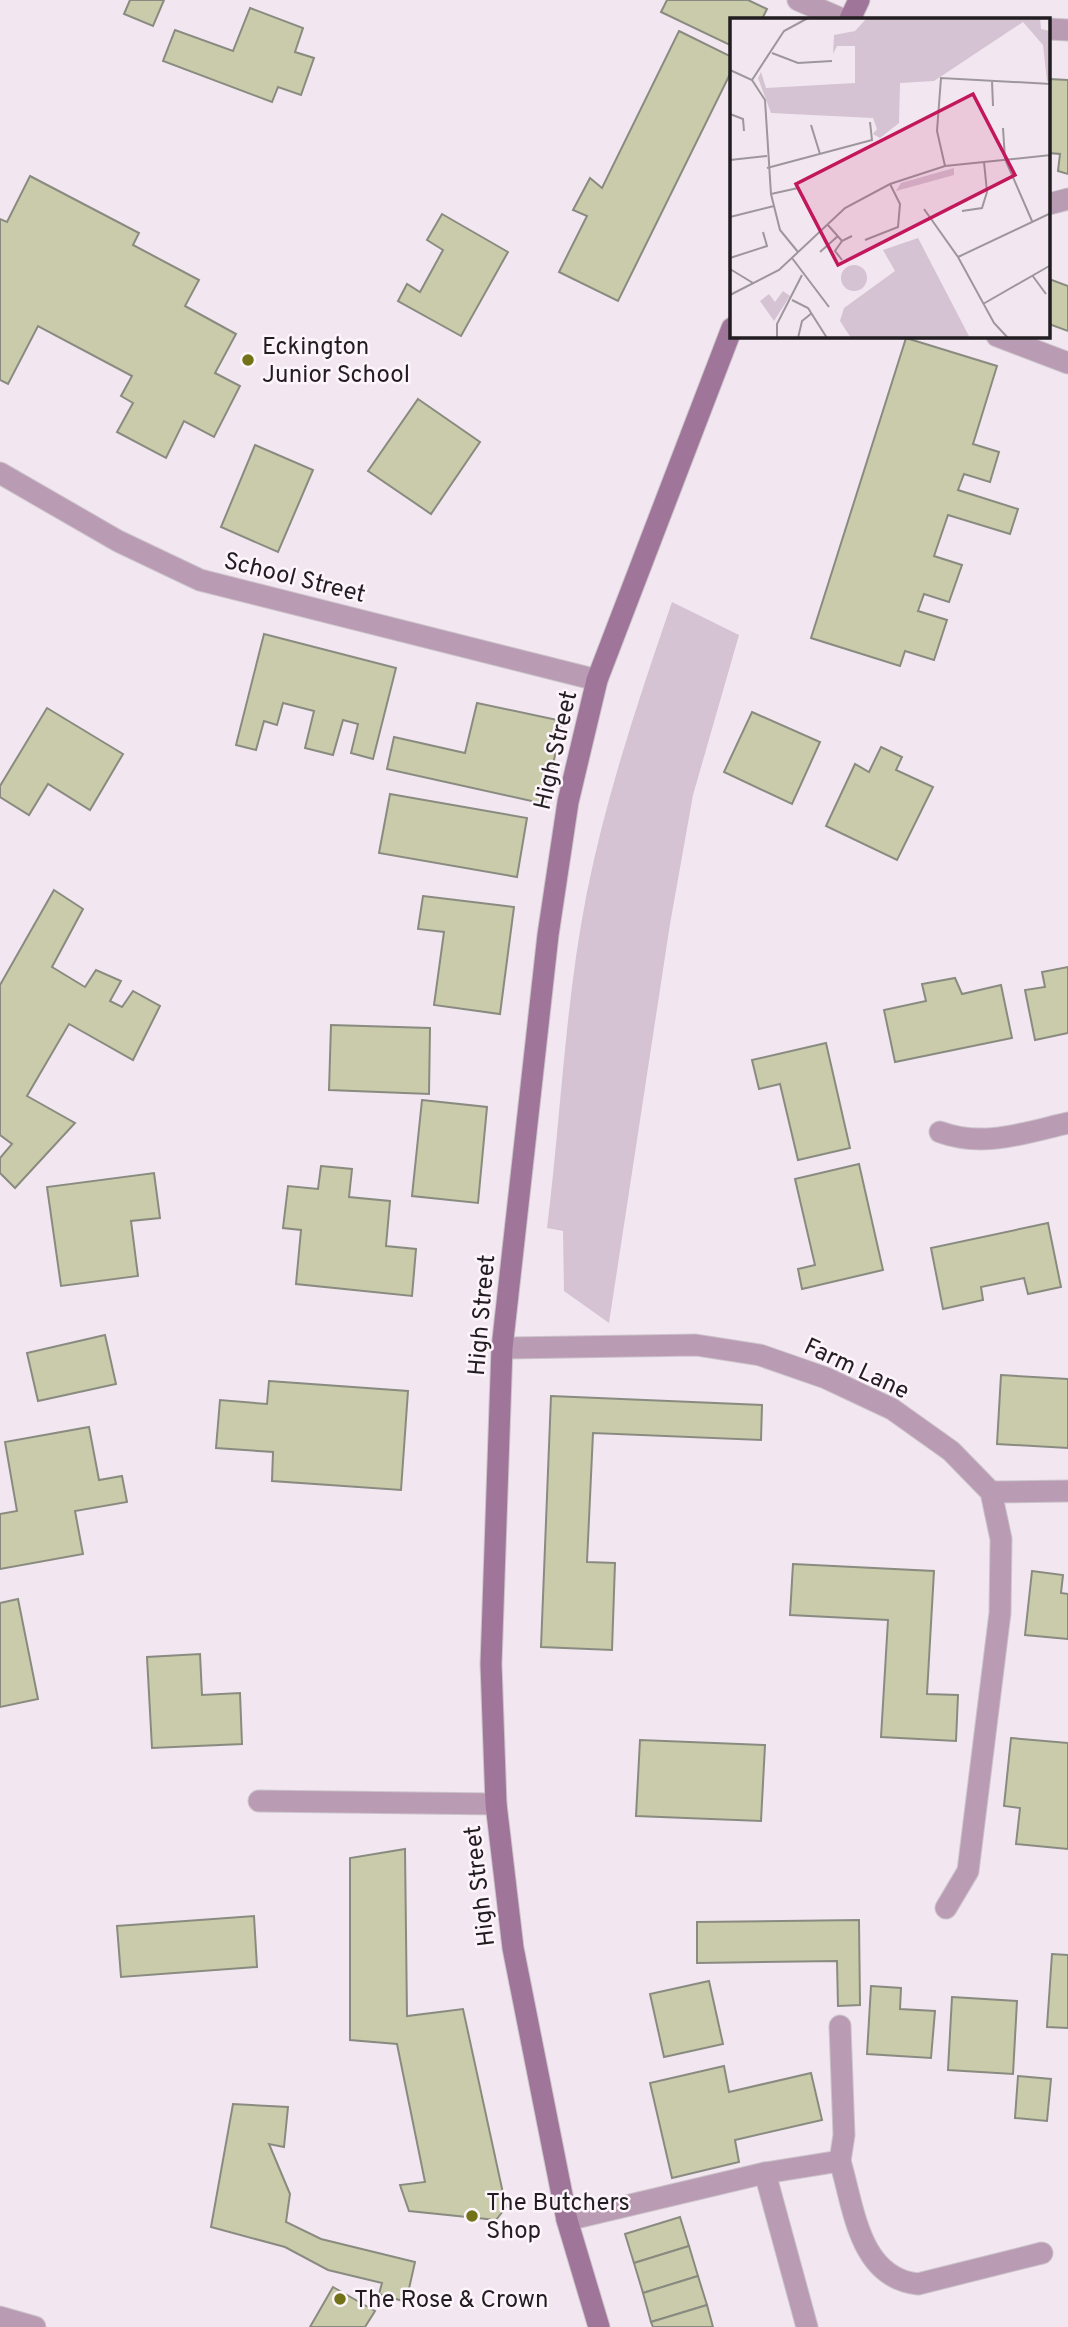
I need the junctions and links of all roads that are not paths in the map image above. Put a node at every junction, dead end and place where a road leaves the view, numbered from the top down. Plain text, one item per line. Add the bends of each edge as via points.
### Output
1 (798, 0) edge
2 (859, 0) edge
3 (840, 18) edge
4 (850, 18) edge
5 (1050, 29) edge
6 (1068, 30) edge
7 (1068, 199) edge
8 (1050, 204) edge
9 (730, 333) edge
10 (1001, 338) edge
11 (1068, 363) edge
12 (0, 473) edge
13 (597, 680) junction
14 (1068, 1123) edge
15 (940, 1132) dead end
16 (502, 1348) junction
17 (1068, 1491) edge
18 (991, 1492) junction
19 (259, 1801) dead end
20 (496, 1804) junction
21 (946, 1908) dead end
22 (840, 2026) dead end
23 (840, 2161) junction
24 (765, 2173) junction
25 (567, 2220) junction
26 (1042, 2253) dead end
27 (0, 2317) edge
28 (35, 2327) edge
29 (599, 2327) edge
30 (807, 2327) edge

1 - 3 street
2 - 4 main road
5 - 6 street
7 - 8 street
9 - 13 main road, High Street
10 - 11 street
12 - 13 street, School Street via 118,541 200,580
13 - 16 main road, High Street via 568,802 548,935
14 - 15 street via 995,1140 961,1140
16 - 18 street, Farm Lane via 696,1345 761,1355 826,1378 892,1409 951,1451
16 - 20 main road, High Street via 491,1664
17 - 18 street
18 - 21 street via 1002,1539 1000,1613 968,1871
19 - 20 street
20 - 25 main road, High Street via 513,1948
22 - 23 street via 844,2135
23 - 24 street
23 - 26 street via 867,2251 887,2274 901,2282 918,2284
24 - 25 street
24 - 30 street
25 - 29 main road, High Street
27 - 28 street

